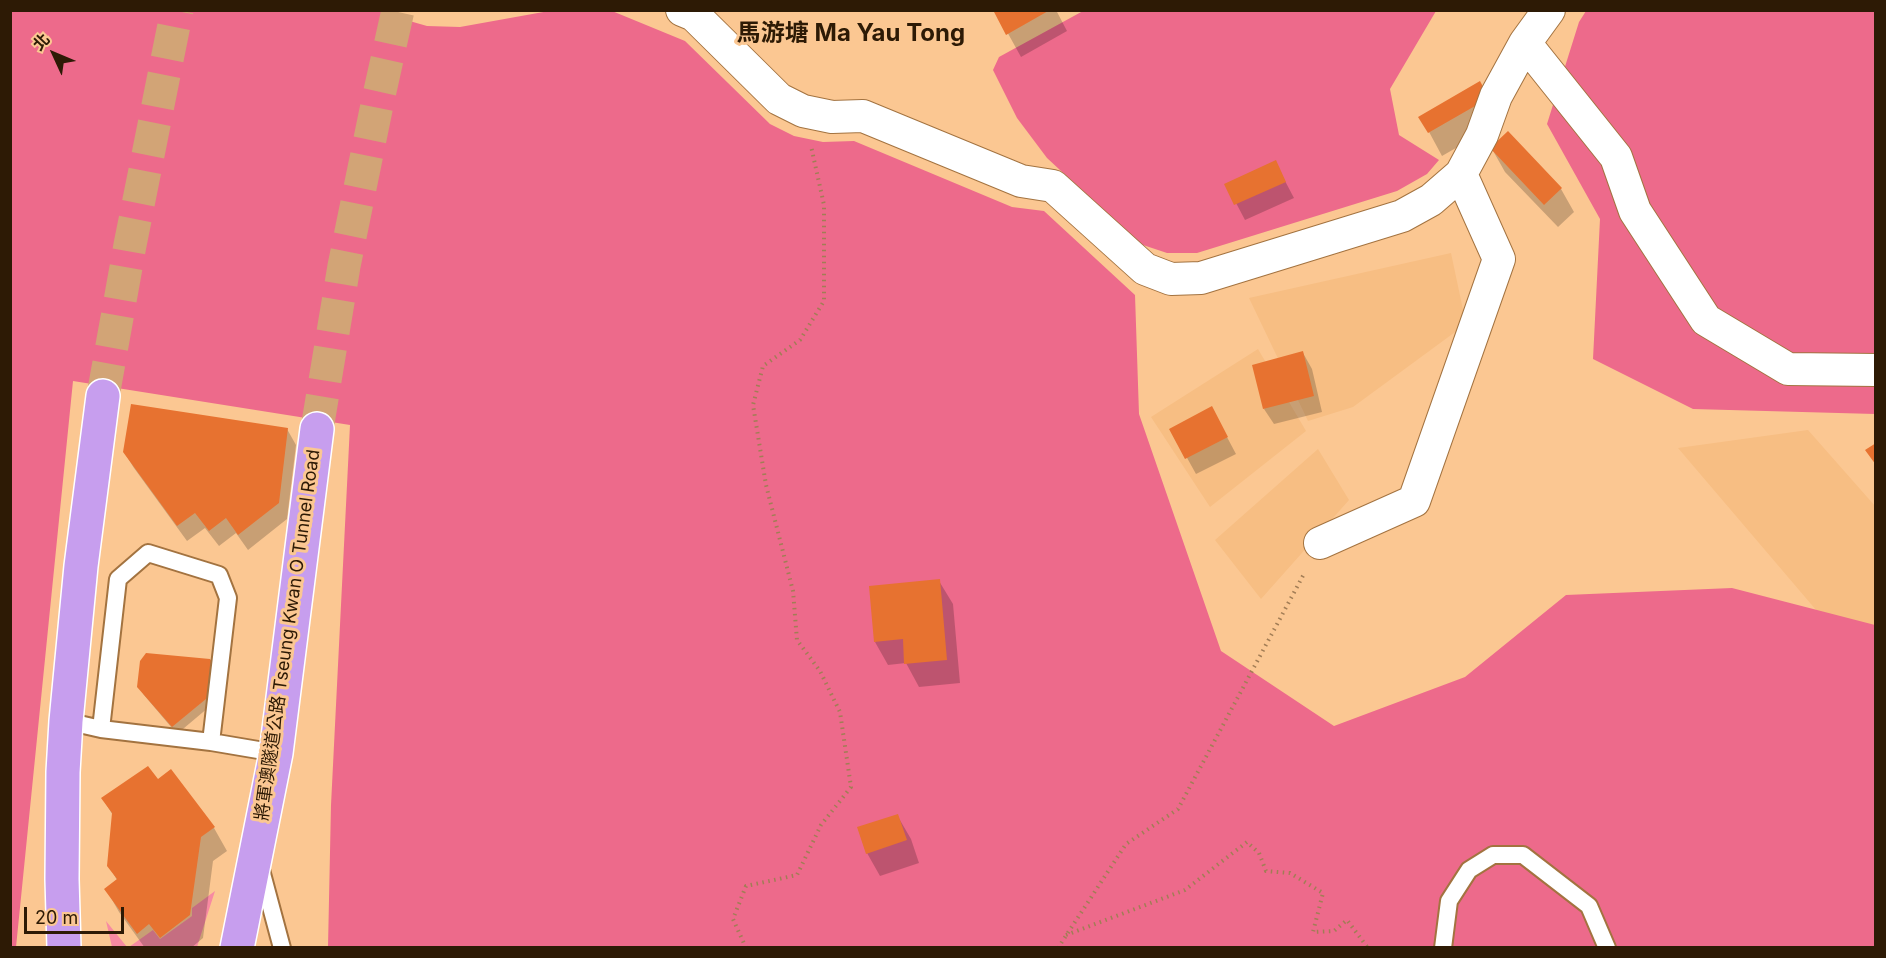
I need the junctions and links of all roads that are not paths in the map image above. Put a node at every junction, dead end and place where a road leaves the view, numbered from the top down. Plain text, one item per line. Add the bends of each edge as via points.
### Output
1 (682, 10) edge
2 (1549, 10) edge
3 (1525, 43) junction
4 (1461, 174) junction
5 (1875, 370) edge
6 (103, 396) tunnel mouth
7 (317, 429) tunnel mouth
8 (1320, 543) road end
9 (66, 722) junction
10 (101, 729) junction
11 (211, 742) junction
12 (276, 753) junction
13 (256, 854) junction
14 (64, 948) edge
15 (237, 948) edge
16 (282, 948) edge
17 (1443, 948) edge
18 (1606, 948) edge

1 - 4 street via 694,15 779,99 803,111 832,117 862,116 1021,181 1053,186 1144,269 1171,279 1201,278 1402,216 1431,200
2 - 3 street
3 - 4 street
3 - 5 street via 1616,157 1635,211 1706,321 1788,369
4 - 8 street via 1499,259 1414,501
6 - 9 highway
7 - 12 highway, 將軍澳隧道公路 Tseung Kwan O Tunnel Road
9 - 10 lane
9 - 14 highway
10 - 11 lane
10 - 11 lane via 118,579 148,553 219,575 228,598
11 - 12 lane
12 - 13 highway, 將軍澳隧道公路 Tseung Kwan O Tunnel Road
13 - 15 highway, 將軍澳隧道公路 Tseung Kwan O Tunnel Road
13 - 16 lane
17 - 18 lane via 1449,901 1469,870 1493,855 1523,855 1589,906

